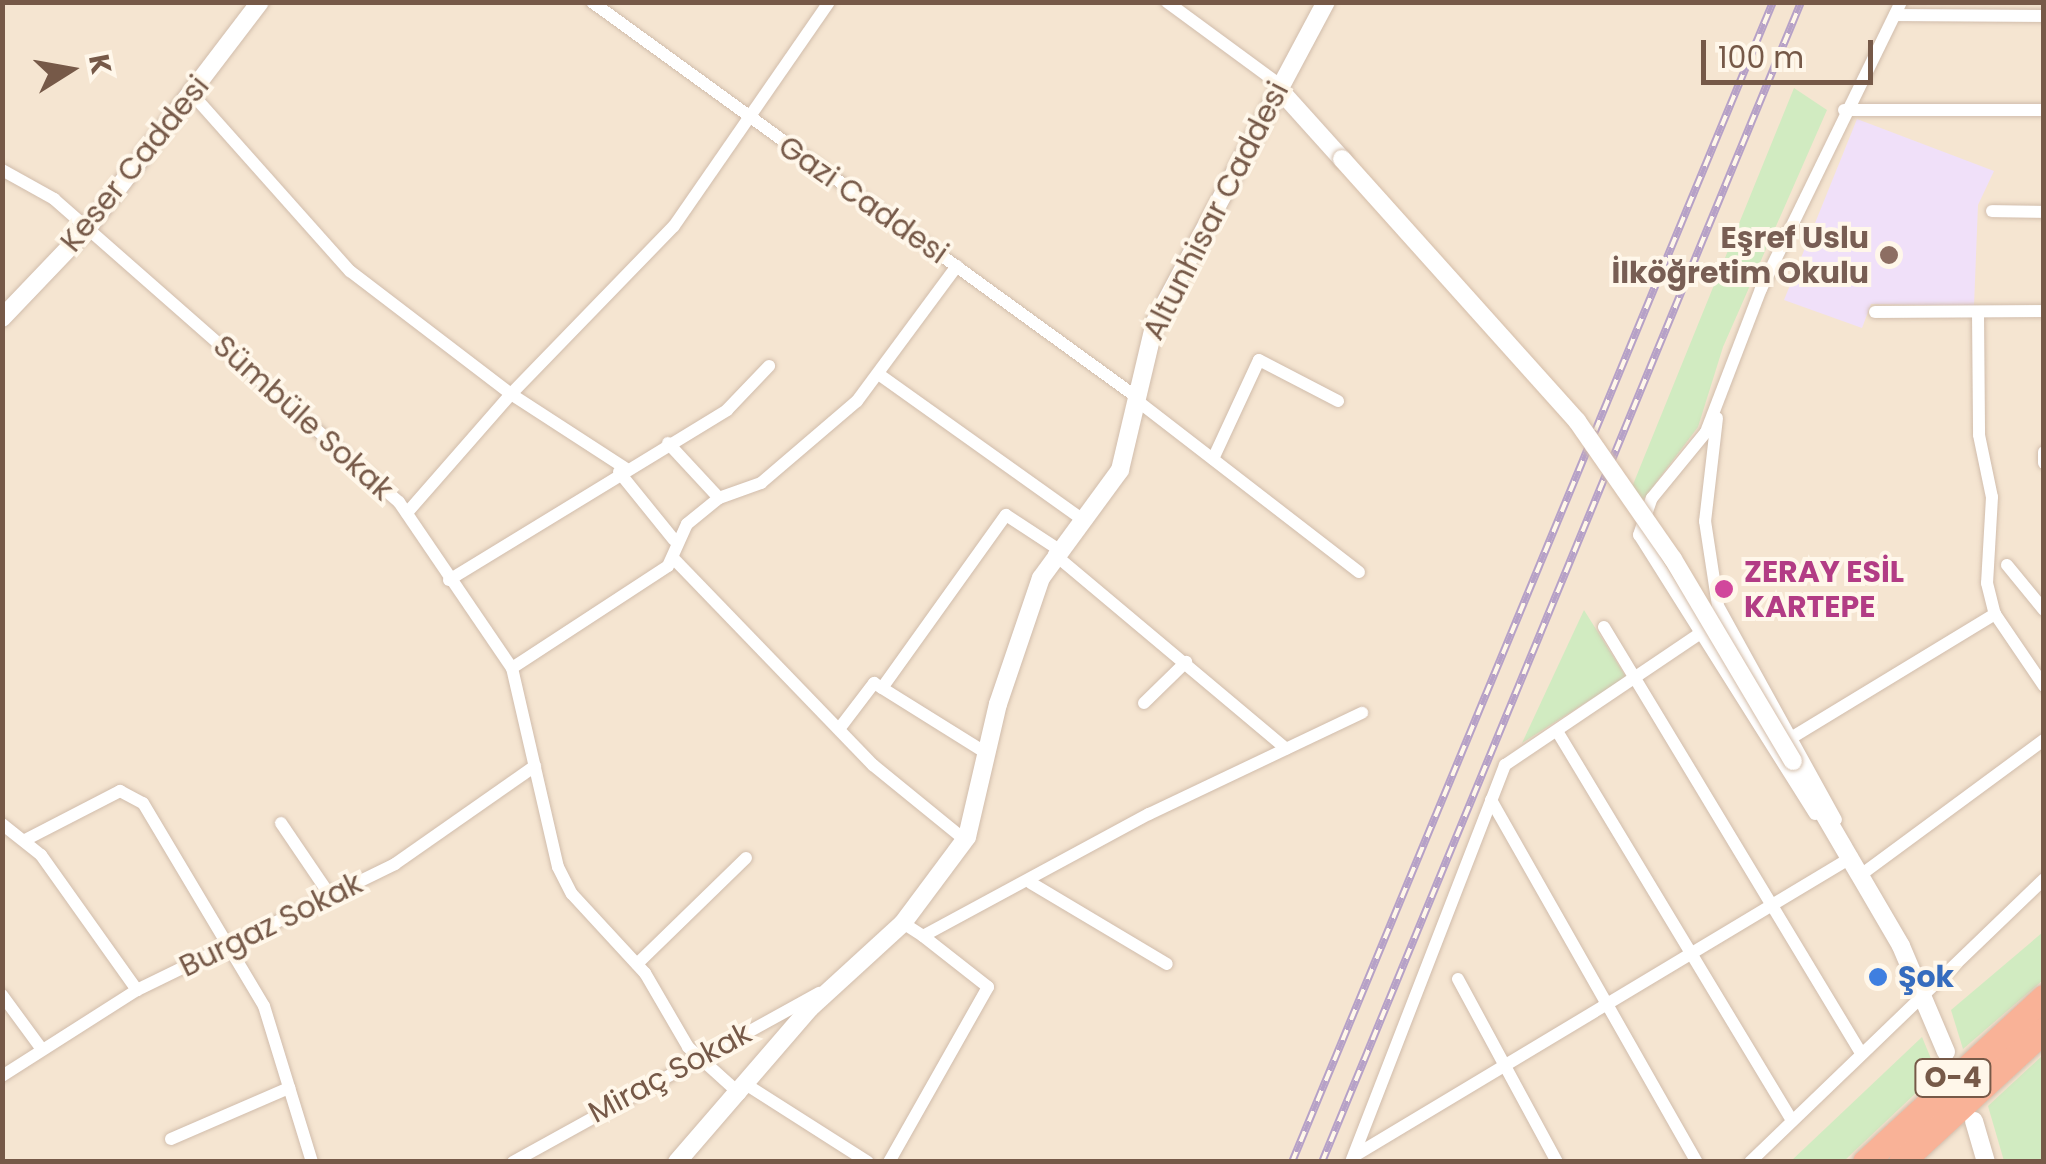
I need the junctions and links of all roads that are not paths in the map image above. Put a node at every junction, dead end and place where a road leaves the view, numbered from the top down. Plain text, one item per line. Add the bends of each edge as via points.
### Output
1 (260, 2) edge
2 (592, 2) edge
3 (830, 2) edge
4 (1167, 2) edge
5 (1326, 2) edge
6 (1898, 9) edge
7 (2044, 16) edge
8 (1279, 87) junction
9 (192, 96) junction
10 (1844, 110) junction
11 (2044, 110) edge
12 (745, 116) junction
13 (6, 176) edge
14 (1992, 211) dead end
15 (2044, 212) edge
16 (88, 229) junction
17 (957, 266) junction
18 (2044, 311) edge
19 (1875, 312) dead end
20 (1978, 313) junction
21 (2, 318) edge
22 (769, 366) dead end
23 (880, 374) junction
24 (511, 394) junction
25 (1135, 398) junction
26 (1338, 401) dead end
27 (1719, 401) junction
28 (668, 442) junction
29 (2044, 452) edge
30 (1213, 459) junction
31 (2044, 463) edge
32 (622, 470) junction
33 (719, 498) junction
34 (407, 512) junction
35 (1083, 520) junction
36 (674, 540) junction
37 (1056, 552) junction
38 (673, 558) junction
39 (2007, 565) dead end
40 (1360, 572) dead end
41 (449, 580) junction
42 (2044, 610) edge
43 (1995, 614) junction
44 (1604, 627) dead end
45 (1699, 634) junction
46 (1186, 662) junction
47 (512, 668) junction
48 (1636, 680) junction
49 (2044, 686) edge
50 (882, 688) junction
51 (1144, 703) dead end
52 (1362, 713) dead end
53 (839, 730) junction
54 (1557, 731) junction
55 (1791, 738) junction
56 (2044, 740) edge
57 (1286, 749) junction
58 (986, 754) junction
59 (535, 766) junction
60 (1491, 800) junction
61 (282, 822) dead end
62 (4, 829) edge
63 (27, 839) junction
64 (965, 840) junction
65 (1852, 856) junction
66 (746, 858) dead end
67 (1862, 874) junction
68 (2044, 879) edge
69 (1032, 884) junction
70 (328, 894) junction
71 (1774, 906) junction
72 (903, 924) junction
73 (923, 936) junction
74 (230, 946) junction
75 (1693, 955) junction
76 (637, 964) junction
77 (1167, 964) dead end
78 (1458, 978) dead end
79 (830, 988) junction
80 (1923, 989) junction
81 (137, 990) junction
82 (2, 995) edge
83 (2044, 997) edge
84 (1610, 1006) junction
85 (2044, 1030) edge
86 (41, 1048) junction
87 (1860, 1052) junction
88 (1946, 1052) dead end
89 (697, 1058) junction
90 (1506, 1071) junction
91 (2, 1076) edge
92 (289, 1088) junction
93 (744, 1090) junction
94 (1792, 1120) junction
95 (1974, 1121) dead end
96 (171, 1140) dead end
97 (1352, 1159) edge
98 (312, 1162) edge
99 (514, 1162) edge
100 (677, 1162) edge
101 (868, 1162) edge
102 (889, 1162) edge
103 (1557, 1162) edge
104 (1697, 1162) edge
105 (1750, 1162) edge
106 (1865, 1162) edge
107 (1901, 1162) edge
108 (1986, 1162) edge

1 - 9 street, Keser Caddesi
2 - 12 street, Gazi Caddesi
3 - 12 street
4 - 8 street
5 - 8 street, Altunhisar Caddesi
6 - 7 street
6 - 10 street
8 - 25 street, Altunhisar Caddesi via 1154,322
8 - 65 street, bridge via 1576,421 1673,560
9 - 16 street, Keser Caddesi
9 - 24 street via 350,271
10 - 11 street
10 - 27 street
12 - 17 street, Gazi Caddesi
12 - 24 street via 674,226
13 - 16 street, Sümbüle Sokak
14 - 15 street
16 - 21 street, Keser Caddesi
16 - 34 street, Sümbüle Sokak
17 - 23 street
17 - 25 street, Gazi Caddesi
18 - 20 street
19 - 20 street
20 - 43 street
22 - 28 street via 727,410
23 - 33 street via 778,470 742,494
23 - 35 street
24 - 32 street
24 - 34 street
25 - 30 street, Gazi Caddesi
25 - 35 street, Altunhisar Caddesi via 1120,470
26 - 30 street via 1259,360
27 - 45 street via 1698,443 1652,498 1639,535
27 - 55 street via 1705,521 1714,591
28 - 32 street
28 - 33 street
29 - 31 street
30 - 40 street, Gazi Caddesi
32 - 36 street
32 - 41 street
33 - 36 street
34 - 41 street, Sümbüle Sokak
35 - 37 street, Altunhisar Caddesi
36 - 38 street
37 - 46 street
37 - 50 street via 1006,514
37 - 58 street, Altunhisar Caddesi via 1019,636
38 - 47 street
38 - 53 street
39 - 42 street
41 - 47 street, Sümbüle Sokak
43 - 49 street
43 - 55 street
44 - 48 street
45 - 48 street
45 - 65 street via 1797,788
46 - 51 street
46 - 57 street
47 - 59 street, Sümbüle Sokak
48 - 54 street
48 - 71 street
50 - 53 street via 874,683
50 - 58 street
52 - 57 street
53 - 64 street
54 - 60 street via 1506,765
54 - 75 street
55 - 65 street
56 - 67 street
57 - 69 street via 1149,814
58 - 64 street, Altunhisar Caddesi
59 - 70 street, Burgaz Sokak via 395,864
59 - 76 street, Sümbüle Sokak via 563,878
60 - 84 street
60 - 97 street
61 - 70 street
62 - 63 street
63 - 74 street via 120,791 140,800
63 - 81 street
64 - 72 street, Altunhisar Caddesi
65 - 67 street
65 - 71 street
66 - 76 street
67 - 80 street
68 - 80 street
69 - 73 street
69 - 77 street
70 - 74 street, Burgaz Sokak
71 - 75 street
71 - 87 street
72 - 73 street
72 - 79 street, Altunhisar Caddesi
73 - 102 street via 988,987
74 - 81 street, Burgaz Sokak
74 - 92 street via 264,1006
75 - 84 street
75 - 94 street
76 - 89 street, Sümbüle Sokak
78 - 90 street
79 - 89 street, Miraç Sokak
79 - 93 street, Altunhisar Caddesi
80 - 87 street
80 - 88 street
81 - 86 street, Burgaz Sokak
82 - 86 street
83 - 106 highway, O-4
84 - 90 street
84 - 104 street
85 - 107 highway, O-4
86 - 91 street, Burgaz Sokak
87 - 94 street
89 - 93 street, Sümbüle Sokak
89 - 99 street, Miraç Sokak
90 - 97 street
90 - 103 street
92 - 96 street
92 - 98 street
93 - 100 street, Altunhisar Caddesi
93 - 101 street, Sümbüle Sokak
94 - 105 street
95 - 108 street

